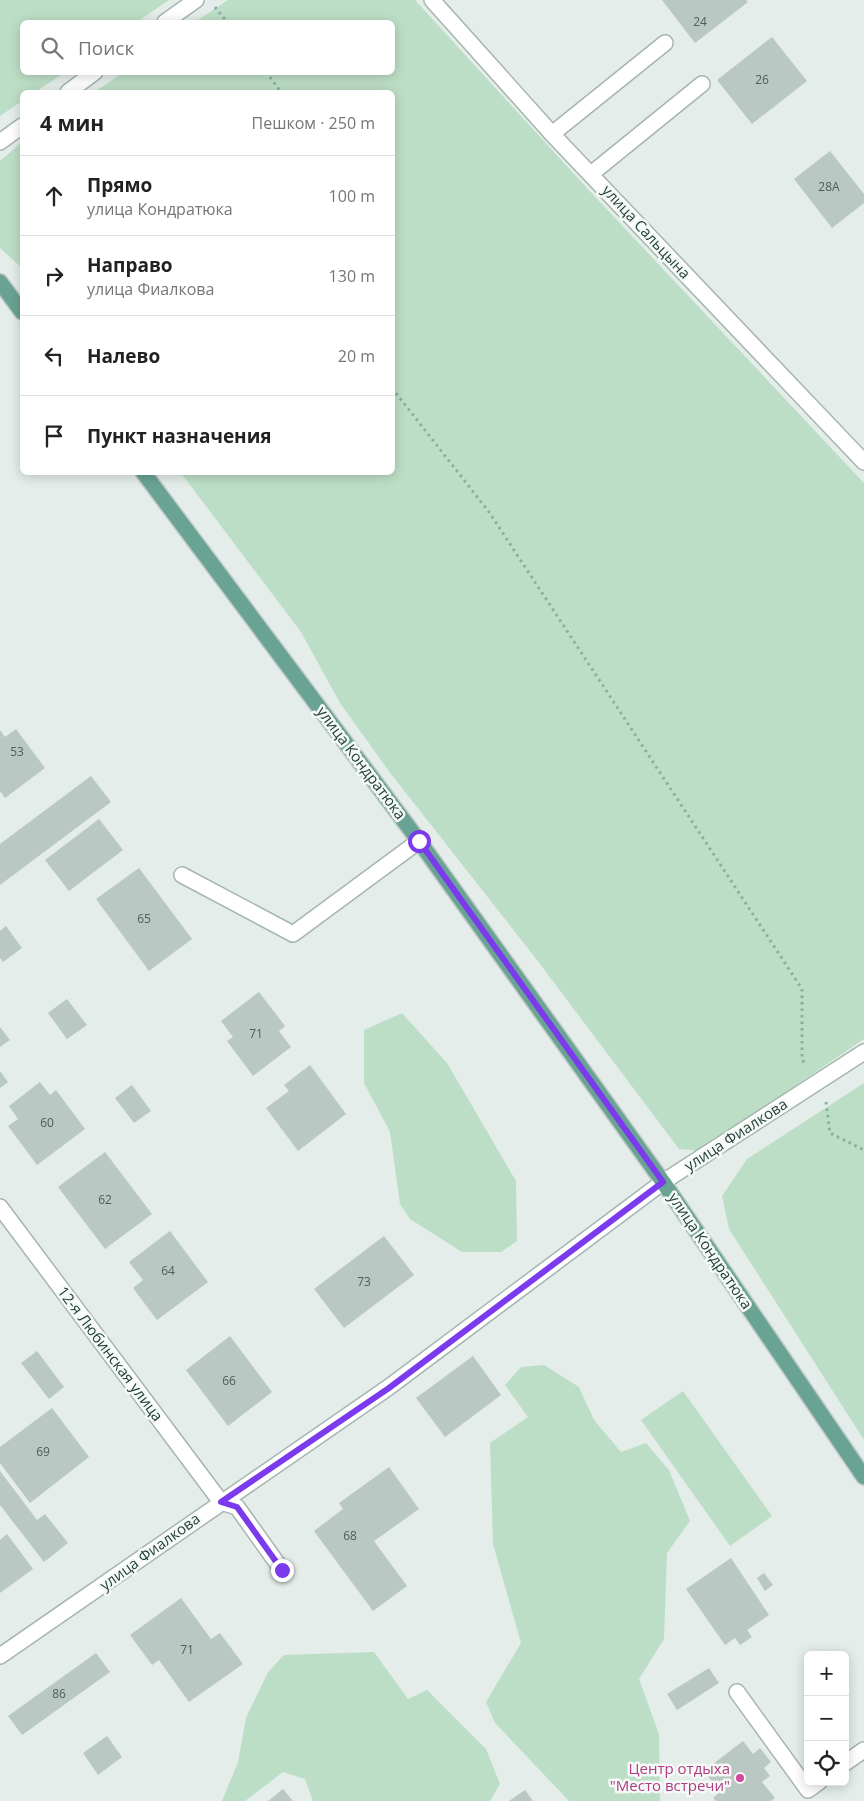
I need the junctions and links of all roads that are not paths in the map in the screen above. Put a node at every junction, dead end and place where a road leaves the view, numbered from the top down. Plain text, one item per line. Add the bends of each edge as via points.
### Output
1 (196, 0) edge
2 (432, 0) edge
3 (168, 20) edge
4 (665, 43) dead end
5 (92, 75) edge
6 (702, 84) dead end
7 (71, 90) edge
8 (20, 127) edge
9 (552, 134) junction
10 (0, 142) edge
11 (591, 174) junction
12 (0, 282) edge
13 (20, 309) edge
14 (864, 462) edge
15 (145, 475) edge
16 (419, 841) junction
17 (182, 875) dead end
18 (864, 1052) edge
19 (663, 1182) junction
20 (0, 1207) edge
21 (864, 1477) edge
22 (221, 1502) junction
23 (282, 1570) dead end
24 (0, 1656) edge
25 (737, 1692) dead end
26 (864, 1750) edge
27 (849, 1760) edge
28 (804, 1784) edge

1 - 3 street
2 - 9 street, улица Сальцына
4 - 9 street
5 - 7 street
6 - 11 street
8 - 10 street
9 - 11 street, улица Сальцына
11 - 14 street, улица Сальцына
12 - 13 main road
15 - 16 main road, улица Кондратюка
16 - 17 street via 293,934
16 - 19 main road, улица Кондратюка
18 - 19 street, улица Фиалкова
19 - 21 main road, улица Кондратюка
19 - 22 street, улица Фиалкова via 389,1388
20 - 22 street, 12-я Любинская улица
22 - 23 street via 237,1507
22 - 24 street, улица Фиалкова
25 - 28 street
26 - 27 street

